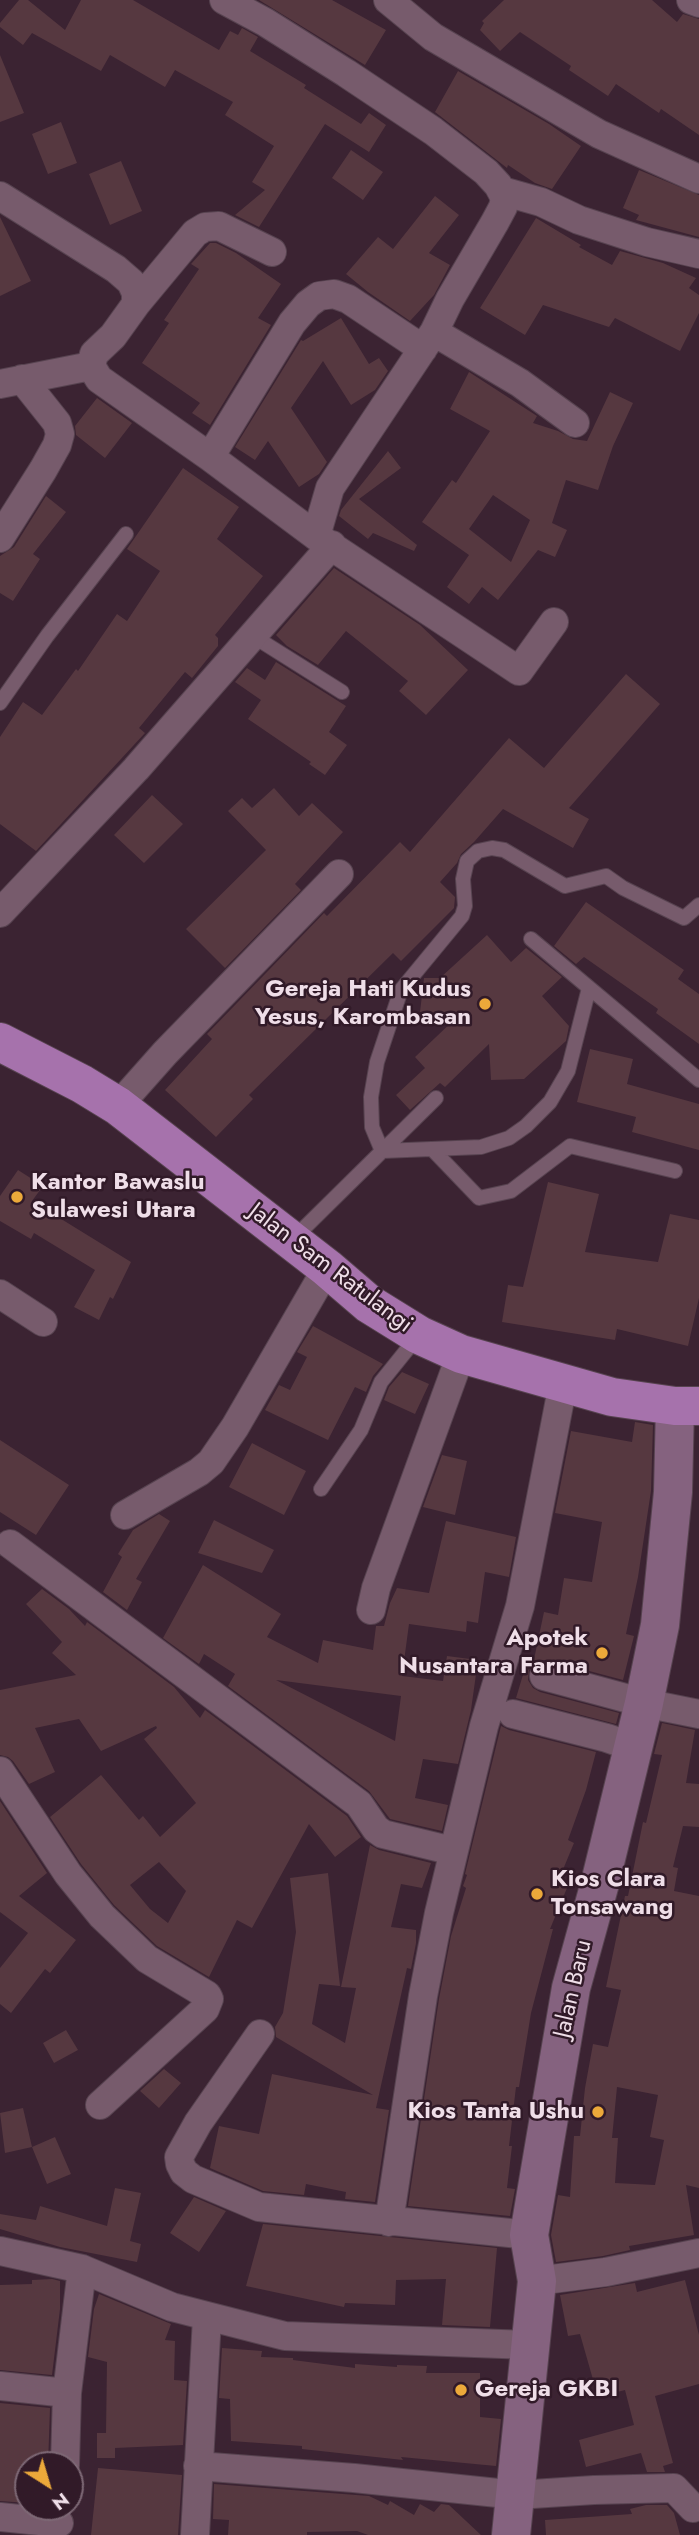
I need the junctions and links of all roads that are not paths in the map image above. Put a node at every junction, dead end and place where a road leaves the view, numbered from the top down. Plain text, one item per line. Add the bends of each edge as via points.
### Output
1 (224, 0) edge
2 (388, 0) edge
3 (691, 0) edge
4 (699, 4) edge
5 (699, 179) edge
6 (502, 191) junction
7 (0, 196) edge
8 (272, 253) dead end
9 (699, 254) edge
10 (136, 304) junction
11 (429, 340) junction
12 (91, 366) junction
13 (11, 382) edge
14 (575, 423) dead end
15 (210, 457) junction
16 (126, 534) dead end
17 (0, 538) edge
18 (324, 540) junction
19 (554, 622) dead end
20 (253, 636) junction
21 (342, 692) dead end
22 (0, 703) edge
23 (339, 874) dead end
24 (699, 905) edge
25 (0, 913) edge
26 (531, 939) dead end
27 (589, 988) junction
28 (0, 1042) edge
29 (699, 1080) edge
30 (436, 1098) dead end
31 (118, 1105) junction
32 (432, 1149) junction
33 (382, 1152) junction
34 (675, 1171) dead end
35 (292, 1241) junction
36 (327, 1268) junction
37 (0, 1293) edge
38 (43, 1322) dead end
39 (419, 1335) junction
40 (461, 1354) junction
41 (563, 1384) junction
42 (687, 1406) edge
43 (321, 1489) dead end
44 (125, 1515) dead end
45 (10, 1544) dead end
46 (371, 1610) dead end
47 (544, 1676) dead end
48 (644, 1703) junction
49 (513, 1714) dead end
50 (699, 1714) edge
51 (633, 1747) junction
52 (0, 1771) edge
53 (453, 1851) junction
54 (260, 2034) dead end
55 (100, 2105) dead end
56 (389, 2222) junction
57 (529, 2235) junction
58 (0, 2251) edge
59 (699, 2253) edge
60 (82, 2269) junction
61 (537, 2281) junction
62 (207, 2318) junction
63 (529, 2345) junction
64 (0, 2386) edge
65 (67, 2393) junction
66 (65, 2451) edge
67 (198, 2466) junction
68 (517, 2495) junction
69 (693, 2508) dead end
70 (0, 2517) edge
71 (60, 2522) edge
72 (195, 2535) edge
73 (511, 2535) edge

1 - 6 street via 422,124 486,172
2 - 5 street via 433,37 587,127
3 - 4 street
6 - 9 street via 613,231
6 - 11 street via 503,207
7 - 10 street via 116,269 131,282
8 - 10 street via 219,226 205,227
10 - 12 street via 94,354
11 - 14 street via 520,383
11 - 15 street via 348,299 320,296 292,323
11 - 18 street via 330,488
12 - 13 street
12 - 15 street via 99,379
13 - 17 street via 57,423 60,435
15 - 18 street
16 - 22 lane
18 - 19 street via 519,671
18 - 20 street
20 - 21 lane
20 - 25 street
23 - 31 street
24 - 33 lane via 684,918 606,876 565,886 504,850 478,851 467,861 462,916 401,990 377,1062 372,1126
26 - 27 lane
27 - 29 lane
27 - 32 lane via 568,1071 550,1102 509,1138 481,1147
28 - 31 highway, Jalan Sam Ratulangi
30 - 33 lane
31 - 35 highway, Jalan Sam Ratulangi
32 - 33 lane
32 - 34 lane via 479,1198 511,1191 570,1146
33 - 35 lane
35 - 36 highway, Jalan Sam Ratulangi
36 - 39 highway, Jalan Sam Ratulangi via 369,1304
36 - 44 street via 211,1462
37 - 38 street
39 - 40 highway, Jalan Sam Ratulangi
39 - 43 lane via 381,1382 360,1430
40 - 41 highway, Jalan Sam Ratulangi
40 - 46 street
41 - 42 highway, Jalan Sam Ratulangi via 612,1397
41 - 53 street via 520,1606
42 - 48 street, Jalan Baru via 660,1625
45 - 53 street via 359,1804 383,1834
47 - 48 street
48 - 50 street
48 - 51 street, Jalan Baru
49 - 51 street
51 - 57 street, Jalan Baru via 571,1989
52 - 55 street via 68,1874 102,1916 146,1959 209,1999 205,2009
53 - 56 street via 423,1996
54 - 56 street via 179,2157 184,2172 259,2207
56 - 57 street
57 - 61 street, Jalan Baru
58 - 60 street
59 - 61 street
60 - 62 street
60 - 65 street
61 - 63 street, Jalan Baru
62 - 63 street via 285,2336
62 - 67 street
63 - 68 street, Jalan Baru
64 - 65 street
65 - 66 street
67 - 68 street
67 - 72 street
68 - 69 street via 674,2488
68 - 73 street, Jalan Baru
70 - 71 street

